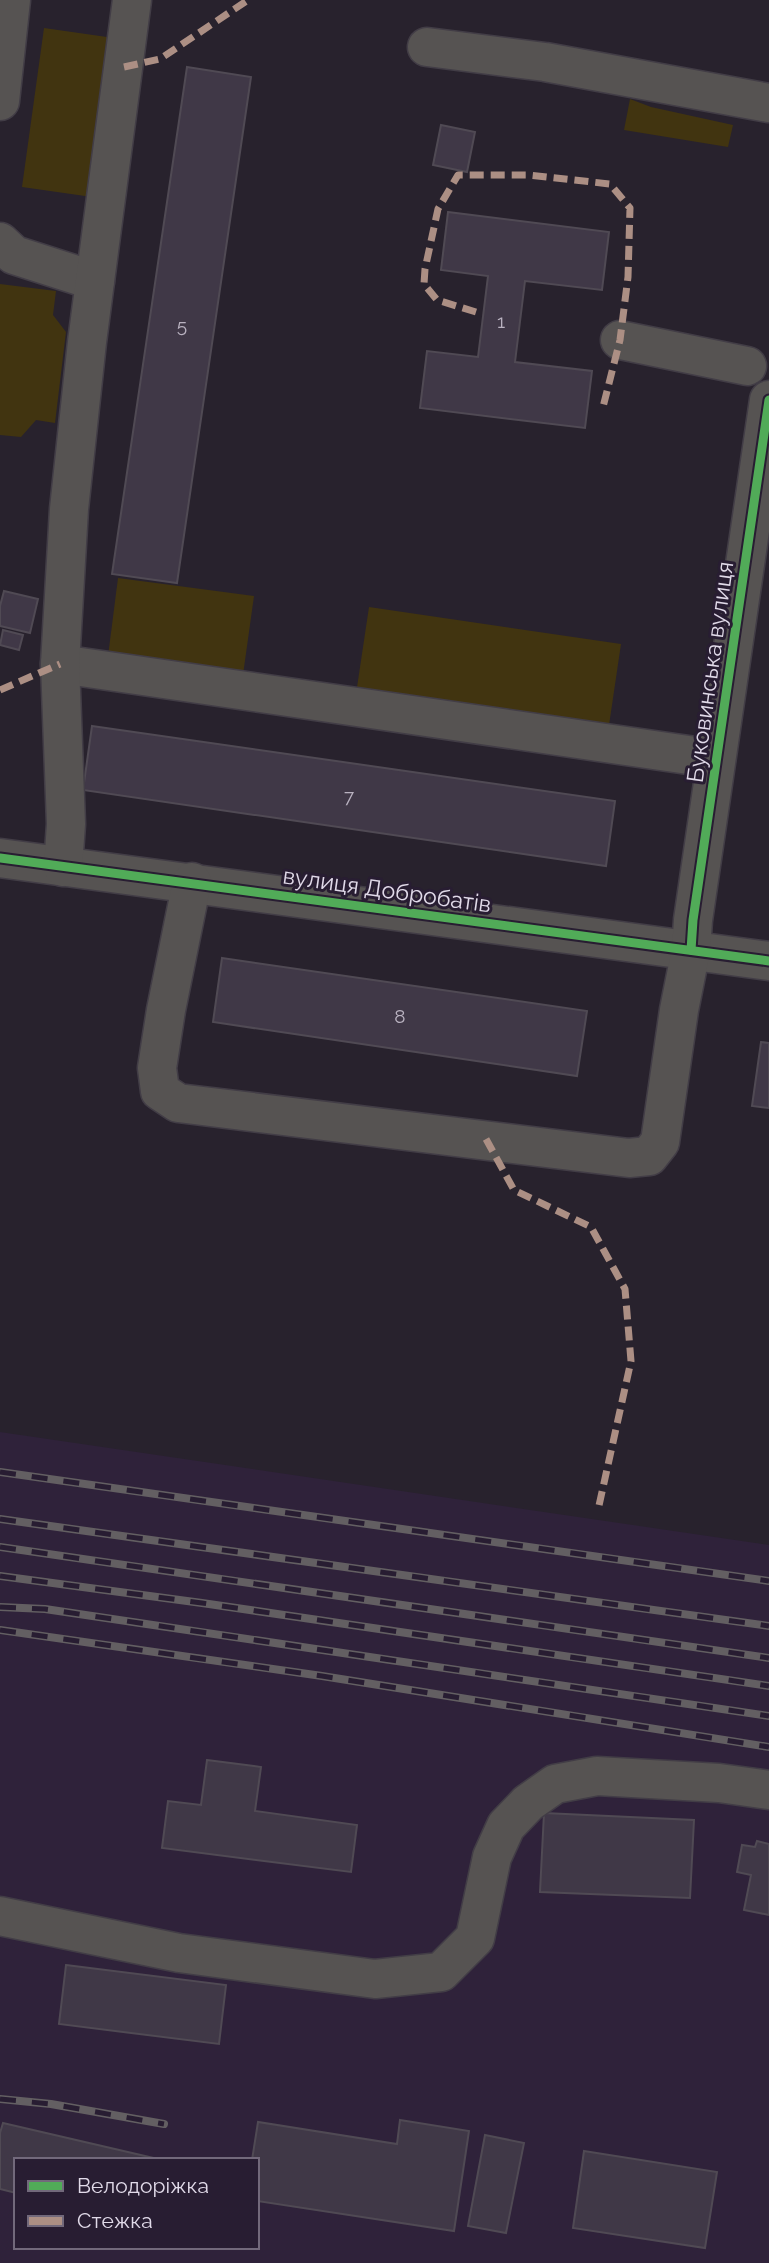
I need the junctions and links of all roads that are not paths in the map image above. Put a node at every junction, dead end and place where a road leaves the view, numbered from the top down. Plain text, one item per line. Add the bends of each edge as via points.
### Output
1 (11, 0) edge
2 (132, 0) edge
3 (427, 47) dead end
4 (0, 101) edge
5 (769, 103) edge
6 (0, 242) edge
7 (94, 281) junction
8 (620, 340) dead end
9 (747, 366) dead end
10 (768, 415) edge
11 (60, 664) junction
12 (716, 759) junction
13 (0, 858) edge
14 (63, 867) junction
15 (192, 883) junction
16 (691, 950) junction
17 (769, 961) edge
18 (769, 1790) edge
19 (0, 1916) edge

1 - 4 street
2 - 7 street
3 - 5 street via 545,62
6 - 7 street via 14,255
7 - 11 street via 69,509
8 - 9 street
10 - 12 street, Буковинська вулиця
11 - 12 street
11 - 14 street via 66,824
12 - 16 street, Буковинська вулиця
13 - 14 street, вулиця Добробатів
14 - 15 street, вулиця Добробатів
15 - 16 street, вулиця Добробатів
15 - 16 street, Буковинська вулиця via 157,1068 160,1091 178,1103 629,1158 649,1156 660,1142
16 - 17 street, вулиця Добробатів
18 - 19 street via 597,1776 555,1784 506,1826 492,1857 475,1938 441,1972 375,1979 179,1953

